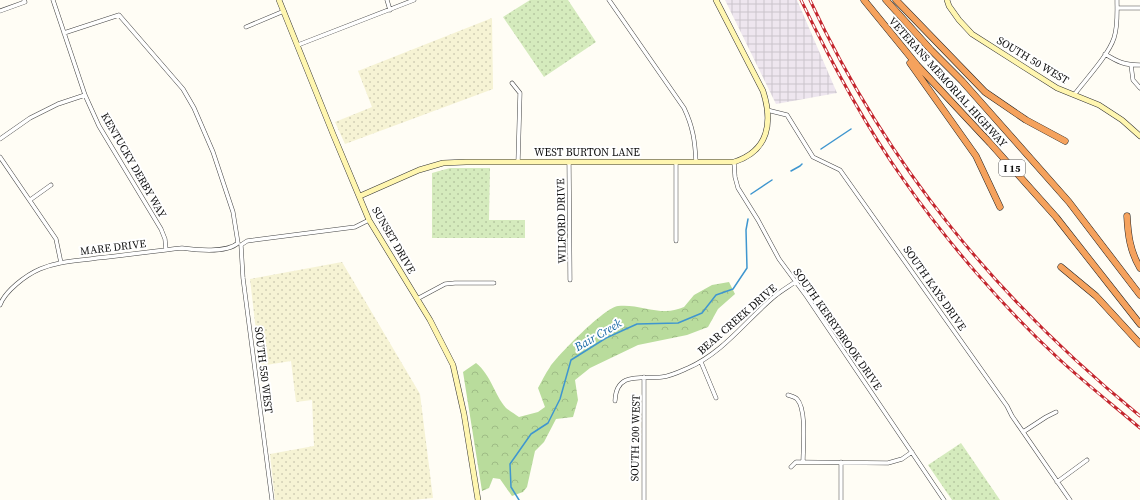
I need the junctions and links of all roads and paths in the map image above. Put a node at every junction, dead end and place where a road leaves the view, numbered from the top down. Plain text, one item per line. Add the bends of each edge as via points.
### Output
1 (53, 0) edge
2 (279, 0) edge
3 (387, 0) edge
4 (414, 0) edge
5 (609, 0) edge
6 (716, 0) edge
7 (864, 0) edge
8 (886, 0) edge
9 (896, 0) edge
10 (947, 0) edge
11 (1117, 0) edge
12 (24, 1) edge
13 (1117, 8) junction
14 (1140, 8) edge
15 (390, 10) junction
16 (0, 11) edge
17 (284, 12) junction
18 (877, 18) junction
19 (246, 27) dead end
20 (64, 33) junction
21 (298, 45) junction
22 (1105, 54) junction
23 (1131, 65) junction
24 (1140, 65) edge
25 (512, 83) dead end
26 (1140, 88) edge
27 (1074, 94) junction
28 (85, 95) junction
29 (767, 110) junction
30 (1140, 136) edge
31 (0, 139) edge
32 (1065, 140) dead end
33 (0, 157) edge
34 (518, 162) junction
35 (569, 162) junction
36 (676, 162) junction
37 (696, 162) junction
38 (734, 162) junction
39 (51, 185) dead end
40 (360, 196) junction
41 (30, 200) junction
42 (1000, 207) dead end
43 (1127, 216) dead end
44 (370, 220) junction
45 (676, 240) dead end
46 (240, 244) junction
47 (166, 250) junction
48 (61, 263) junction
49 (1062, 267) dead end
50 (1140, 268) edge
51 (570, 280) dead end
52 (494, 282) dead end
53 (795, 282) junction
54 (1140, 295) edge
55 (416, 298) junction
56 (0, 303) edge
57 (1140, 324) edge
58 (1140, 344) edge
59 (701, 362) junction
60 (644, 377) junction
61 (788, 395) dead end
62 (716, 398) dead end
63 (615, 401) dead end
64 (1056, 412) dead end
65 (1023, 432) junction
66 (912, 452) junction
67 (1087, 460) dead end
68 (802, 462) junction
69 (841, 462) junction
70 (791, 467) dead end
71 (1057, 482) junction
72 (272, 500) edge
73 (478, 500) edge
74 (644, 500) edge
75 (841, 500) edge
76 (944, 500) edge
77 (1070, 500) edge

1 - 20 street, KENTUCKY DERBY WAY
2 - 17 street, SUNSET DRIVE
3 - 15 street
4 - 15 street
5 - 37 street via 684,108 695,140
6 - 29 street, WEST BURTON LANE via 763,91
7 - 18 highway, VETERANS MEMORIAL HIGHWAY / I 15
8 - 54 highway, VETERANS MEMORIAL HIGHWAY / I 15 via 1069,202
9 - 32 highway via 985,92 1026,120
10 - 27 street, SOUTH 50 WEST via 958,20 972,34 1057,88
11 - 13 street
12 - 16 street
13 - 14 street
13 - 22 street via 1114,38
15 - 21 street
17 - 19 street
17 - 21 street, SUNSET DRIVE
18 - 42 highway via 976,156
18 - 57 highway, VETERANS MEMORIAL HIGHWAY / I 15 via 1056,217
20 - 28 street, KENTUCKY DERBY WAY
20 - 46 street, SOUTH 550 WEST via 118,15 183,89 213,152 233,212
21 - 40 street, SUNSET DRIVE
22 - 23 street via 1119,63
22 - 27 street
23 - 24 street
23 - 26 street via 1133,80
25 - 34 street via 520,93
27 - 30 street, SOUTH 50 WEST via 1099,105
28 - 31 street via 58,104 30,118
28 - 47 street, KENTUCKY DERBY WAY via 99,126 161,229
29 - 38 street, WEST BURTON LANE via 766,128 758,149 746,158
29 - 65 street, SOUTH KAYS DRIVE via 787,115 813,157 840,170
33 - 41 street
34 - 35 street, WEST BURTON LANE
34 - 40 street, WEST BURTON LANE via 443,163 419,170
35 - 36 street, WEST BURTON LANE
35 - 51 street, WILFORD DRIVE
36 - 37 street, WEST BURTON LANE
36 - 45 street
37 - 38 street, WEST BURTON LANE
38 - 53 street, SOUTH KERRYBROOK DRIVE via 738,188 779,260
39 - 41 street
40 - 44 street, SUNSET DRIVE
41 - 48 street via 56,239
43 - 50 highway via 1130,244
44 - 46 street, MARE DRIVE via 354,227
44 - 55 street, SUNSET DRIVE
46 - 47 street, MARE DRIVE via 218,249
46 - 72 street, SOUTH 550 WEST
47 - 48 street, MARE DRIVE
48 - 56 street, MARE DRIVE via 40,269 24,278
49 - 58 highway via 1096,296
52 - 55 street via 445,284
53 - 59 street, BEAR CREEK DRIVE
53 - 66 street, SOUTH KERRYBROOK DRIVE
55 - 73 street, SUNSET DRIVE via 454,365
59 - 60 street, BEAR CREEK DRIVE via 675,374
59 - 62 street
60 - 63 street, BEAR CREEK DRIVE via 636,377 620,384 616,390
60 - 74 street, SOUTH 200 WEST
61 - 68 street via 796,398 801,406
64 - 65 street
65 - 71 street, SOUTH KAYS DRIVE
66 - 69 street via 902,459 888,463
66 - 76 street, SOUTH KERRYBROOK DRIVE
67 - 71 street
68 - 69 street
68 - 70 street via 796,462
69 - 75 street
71 - 77 street, SOUTH KAYS DRIVE

